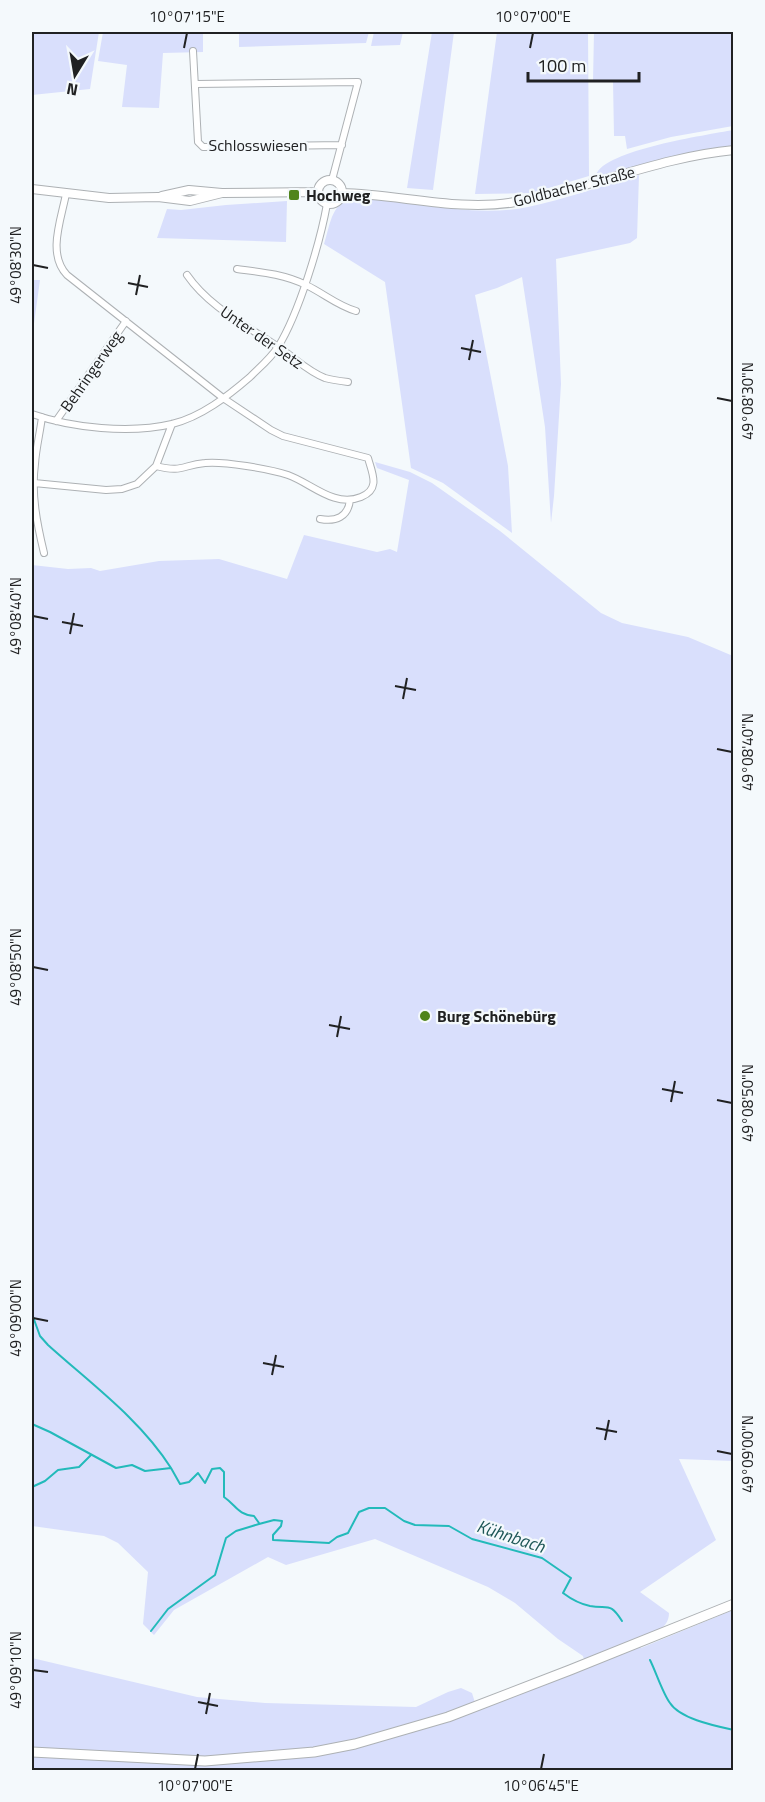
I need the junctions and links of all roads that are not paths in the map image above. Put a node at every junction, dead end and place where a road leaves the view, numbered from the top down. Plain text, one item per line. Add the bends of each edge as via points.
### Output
1 (193, 51) dead end
2 (196, 84) junction
3 (342, 145) junction
4 (734, 150) edge
5 (332, 180) junction
6 (32, 189) edge
7 (318, 192) junction
8 (342, 193) junction
9 (66, 194) junction
10 (327, 204) junction
11 (237, 268) dead end
12 (188, 275) dead end
13 (304, 284) junction
14 (356, 312) dead end
15 (126, 321) junction
16 (278, 346) junction
17 (348, 382) dead end
18 (223, 398) junction
19 (32, 414) edge
20 (42, 417) junction
21 (56, 421) junction
22 (172, 424) junction
23 (156, 466) junction
24 (34, 483) junction
25 (350, 500) junction
26 (320, 519) dead end
27 (44, 553) dead end
28 (734, 1604) edge
29 (32, 1752) edge

1 - 2 street, Schlosswiesen
2 - 3 street, Schlosswiesen via 198,142 202,147
2 - 3 street via 358,82
3 - 5 street
4 - 8 street, Goldbacher Straße via 656,165 514,203 458,203
5 - 7 street via 322,182
5 - 8 street
6 - 9 street
7 - 9 street via 222,194 190,201
7 - 10 street
8 - 10 street via 337,202
9 - 15 street via 56,250 59,267
10 - 13 street
11 - 13 street via 273,273
12 - 16 street, Unter der Setz via 197,289 240,323
13 - 14 street
13 - 16 street
15 - 18 street
15 - 21 street, Behringerweg
16 - 17 street, Unter der Setz via 319,375
16 - 18 street via 264,365
18 - 22 street
18 - 25 street via 284,436 368,458 375,478 373,487 368,494
19 - 20 street
20 - 21 street
20 - 24 street, Behringerweg
21 - 22 street via 108,428
22 - 23 street
23 - 24 street via 137,484 122,489
23 - 25 street via 172,470 207,462 243,466 288,475 323,494
24 - 27 street, Behringerweg
25 - 26 street via 346,513 339,518
28 - 29 main road via 447,1717 355,1744 314,1752 205,1761

